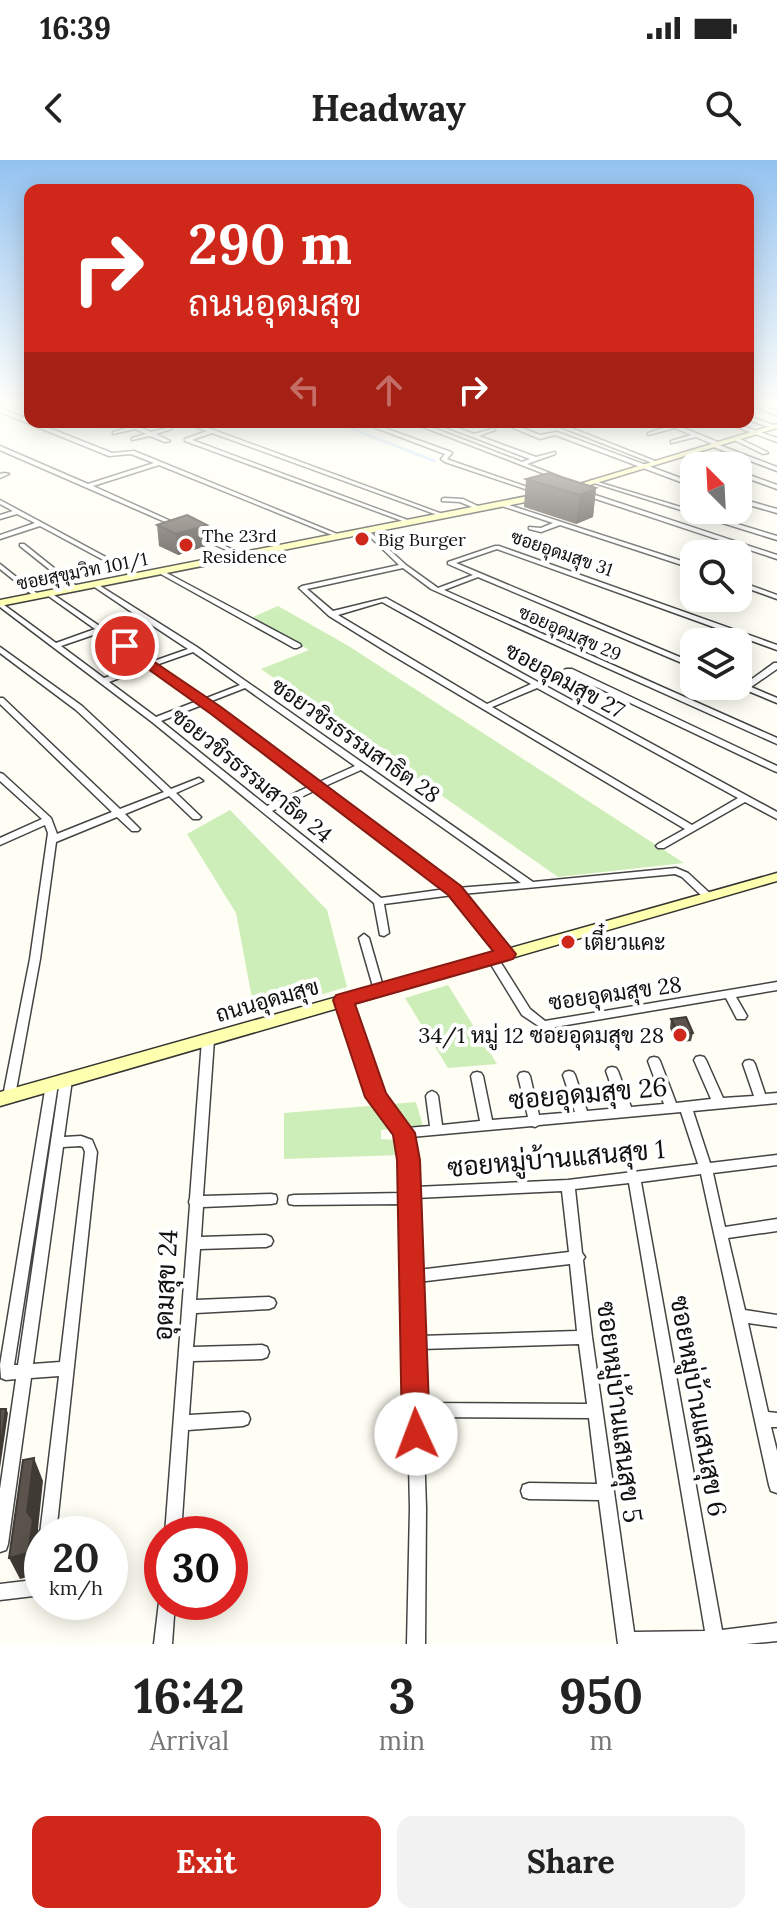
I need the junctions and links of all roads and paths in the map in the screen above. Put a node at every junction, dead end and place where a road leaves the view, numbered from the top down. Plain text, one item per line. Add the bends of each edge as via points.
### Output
1 (65, 474) edge
2 (125, 474) edge
3 (188, 474) edge
4 (281, 474) edge
5 (328, 474) edge
6 (487, 474) edge
7 (547, 474) edge
8 (617, 474) edge
9 (752, 478) edge
10 (593, 481) junction
11 (91, 485) junction
12 (574, 487) junction
13 (777, 487) edge
14 (559, 492) edge
15 (549, 495) joint
16 (444, 500) dead end
17 (0, 502) edge
18 (752, 504) edge
19 (504, 505) junction
20 (481, 509) junction
21 (777, 511) edge
22 (17, 512) junction
23 (445, 516) junction
24 (0, 517) edge
25 (410, 522) junction
26 (560, 523) junction
27 (39, 524) junction
28 (531, 528) dead end
29 (366, 530) junction
30 (339, 536) junction
31 (0, 537) edge
32 (777, 538) edge
33 (22, 545) dead end
34 (243, 556) junction
35 (777, 557) edge
36 (680, 562) edge
37 (0, 566) edge
38 (404, 566) junction
39 (161, 572) junction
40 (139, 577) junction
41 (475, 577) junction
42 (95, 585) junction
43 (752, 588) edge
44 (77, 589) junction
45 (439, 590) junction
46 (49, 594) junction
47 (37, 596) junction
48 (777, 597) edge
49 (0, 603) edge
50 (332, 614) junction
51 (142, 615) junction
52 (101, 630) junction
53 (57, 645) junction
54 (297, 646) dead end
55 (777, 648) edge
56 (0, 649) edge
57 (194, 649) junction
58 (680, 660) edge
59 (149, 663) junction
60 (777, 665) edge
61 (752, 680) edge
62 (103, 681) junction
63 (536, 684) junction
64 (246, 685) junction
65 (752, 690) edge
66 (0, 700) edge
67 (202, 701) junction
68 (777, 701) edge
69 (486, 707) junction
70 (155, 720) junction
71 (777, 737) edge
72 (362, 766) junction
73 (777, 769) edge
74 (0, 776) edge
75 (199, 781) dead end
76 (315, 786) junction
77 (170, 793) junction
78 (744, 799) junction
79 (268, 809) junction
80 (118, 813) junction
81 (777, 816) edge
82 (196, 817) dead end
83 (48, 820) junction
84 (135, 829) dead end
85 (692, 829) junction
86 (52, 840) junction
87 (0, 842) edge
88 (661, 846) dead end
89 (777, 877) edge
90 (531, 885) junction
91 (455, 891) junction
92 (709, 897) junction
93 (379, 902) junction
94 (384, 933) dead end
95 (364, 938) dead end
96 (499, 956) junction
97 (777, 986) edge
98 (379, 990) junction
99 (730, 996) junction
100 (343, 1000) junction
101 (741, 1016) dead end
102 (208, 1040) junction
103 (700, 1060) dead end
104 (654, 1061) dead end
105 (749, 1064) dead end
106 (612, 1071) dead end
107 (569, 1075) dead end
108 (477, 1076) dead end
109 (524, 1076) dead end
110 (59, 1082) junction
111 (432, 1096) dead end
112 (4, 1098) edge
113 (777, 1098) edge
114 (761, 1100) junction
115 (719, 1104) junction
116 (679, 1108) junction
117 (627, 1113) junction
118 (583, 1117) junction
119 (535, 1122) junction
120 (487, 1126) junction
121 (437, 1130) junction
122 (404, 1133) junction
123 (53, 1139) junction
124 (777, 1160) edge
125 (706, 1170) junction
126 (634, 1177) junction
127 (568, 1185) junction
128 (409, 1196) junction
129 (271, 1199) dead end
130 (294, 1200) dead end
131 (195, 1202) junction
132 (777, 1225) edge
133 (721, 1233) junction
134 (266, 1241) dead end
135 (193, 1243) junction
136 (578, 1257) junction
137 (412, 1277) junction
138 (269, 1303) dead end
139 (191, 1307) junction
140 (740, 1316) junction
141 (777, 1321) edge
142 (585, 1337) junction
143 (414, 1343) junction
144 (262, 1352) dead end
145 (187, 1354) junction
146 (66, 1368) junction
147 (25, 1371) junction
148 (416, 1410) junction
149 (595, 1411) junction
150 (243, 1419) dead end
151 (770, 1420) edge
152 (181, 1423) junction
153 (777, 1482) edge
154 (529, 1491) dead end
155 (605, 1492) junction
156 (50, 1516) edge
157 (174, 1516) edge
158 (0, 1544) edge
159 (24, 1589) edge
160 (0, 1592) edge
161 (165, 1620) edge
162 (777, 1632) edge
163 (715, 1641) edge
164 (627, 1642) edge
165 (163, 1644) edge
166 (416, 1644) edge

1 - 11 street
2 - 11 street
3 - 30 street
4 - 25 street
5 - 23 street
6 - 15 street
7 - 12 street
8 - 10 street
9 - 13 street
10 - 12 street
10 - 32 street
11 - 34 street
12 - 14 street
12 - 35 street
15 - 19 street, ซอยสุขุมวิท 101/1
16 - 20 street via 461,500
17 - 22 street
18 - 21 street
19 - 20 street, ซอยสุขุมวิท 101/1
19 - 26 street
20 - 23 street, ซอยสุขุมวิท 101/1
22 - 24 street
22 - 27 street
23 - 25 street, ซอยสุขุมวิท 101/1
25 - 29 street, ซอยสุขุมวิท 101/1
26 - 28 street
26 - 36 street
27 - 31 street
27 - 40 street
29 - 30 street, ซอยสุขุมวิท 101/1
29 - 38 street, ซอยอุดมสุข 29
30 - 34 street, ซอยสุขุมวิท 101/1
33 - 44 street
34 - 39 street, ซอยสุขุมวิท 101/1
37 - 47 street
38 - 45 street, ซอยอุดมสุข 29
38 - 50 street via 303,587
39 - 40 street, ซอยสุขุมวิท 101/1
39 - 54 street
40 - 42 street, ซอยสุขุมวิท 101/1
41 - 45 street
41 - 55 street, ซอยอุดมสุข 31 via 450,563 497,547
41 - 58 street, ซอยอุดมสุข 31
42 - 44 street, ซอยสุขุมวิท 101/1
42 - 51 street, ซอยวชิรธรรมสาธิต 28
43 - 48 street
44 - 46 street, ซอยสุขุมวิท 101/1
45 - 71 street, ซอยอุดมสุข 29
46 - 47 street, ซอยสุขุมวิท 101/1
46 - 52 street
47 - 49 street, ซอยสุขุมวิท 101/1
49 - 53 street, ซอยวชิรธรรมสาธิต 24
50 - 63 street, ซอยอุดมสุข 27 via 383,600
50 - 69 street
51 - 52 street
51 - 57 street, ซอยวชิรธรรมสาธิต 28
52 - 53 street
52 - 59 street
53 - 62 street, ซอยวชิรธรรมสาธิต 24
56 - 77 street via 79,708
57 - 59 street
57 - 64 street, ซอยวชิรธรรมสาธิต 28
59 - 62 street
59 - 67 street
60 - 61 street
62 - 70 street, ซอยวชิรธรรมสาธิต 24
63 - 69 street
63 - 73 street via 569,671
63 - 78 street, ซอยอุดมสุข 27
64 - 67 street
64 - 72 street, ซอยวชิรธรรมสาธิต 28
65 - 68 street
66 - 80 street
67 - 70 street
67 - 76 street
69 - 85 street
70 - 79 street, ซอยวชิรธรรมสาธิต 24
72 - 76 street
72 - 90 street, ซอยวชิรธรรมสาธิต 28
74 - 83 street
75 - 77 street
76 - 79 street
76 - 91 street
77 - 80 street
77 - 82 street
78 - 81 street, ซอยอุดมสุข 27
78 - 85 street
79 - 93 street, ซอยวชิรธรรมสาธิต 24
80 - 84 street
80 - 86 street
83 - 86 street
83 - 87 street
85 - 88 street
86 - 112 street via 35,959
89 - 92 street, ถนนอุดมสุข
90 - 91 street
90 - 92 street via 676,871
91 - 93 street
91 - 96 street
92 - 96 street, ถนนอุดมสุข
93 - 94 street
95 - 98 street
96 - 98 street, ถนนอุดมสุข
96 - 99 street, ซอยอุดมสุข 28 via 526,1012 543,1025
97 - 99 street, ซอยอุดมสุข 28
98 - 100 street, ถนนอุดมสุข
99 - 101 street
100 - 102 street, ถนนอุดมสุข
100 - 122 street via 372,1087
102 - 110 street, ถนนอุดมสุข
102 - 131 street, อุดมสุข 24
103 - 115 street
104 - 116 street
105 - 114 street
106 - 117 street
107 - 118 street
108 - 120 street
109 - 119 street
110 - 112 street, ถนนอุดมสุข
110 - 123 street
111 - 121 street
113 - 114 street, ซอยอุดมสุข 26
114 - 115 street, ซอยอุดมสุข 26
115 - 116 street, ซอยอุดมสุข 26
116 - 117 street, ซอยอุดมสุข 26
116 - 125 street
117 - 118 street, ซอยอุดมสุข 26
118 - 119 street, ซอยอุดมสุข 26
119 - 120 street, ซอยอุดมสุข 26
120 - 121 street, ซอยอุดมสุข 26
121 - 122 street, ซอยอุดมสุข 26
122 - 128 street
123 - 146 street via 81,1141 91,1152
123 - 147 street
124 - 125 street, ซอยหมู่บ้านแสนสุข 1
125 - 126 street, ซอยหมู่บ้านแสนสุข 1
125 - 133 street
126 - 127 street, ซอยหมู่บ้านแสนสุข 1
126 - 163 street, ซอยหมู่บ้านแสนสุข 6
127 - 128 street, ซอยหมู่บ้านแสนสุข 1
127 - 136 street, ซอยหมู่บ้านแสนสุข 5
128 - 130 street, ซอยหมู่บ้านแสนสุข 1
128 - 137 street
129 - 131 street
131 - 135 street, อุดมสุข 24
132 - 133 street
133 - 140 street
134 - 135 street
135 - 139 street, อุดมสุข 24
136 - 137 street
136 - 142 street, ซอยหมู่บ้านแสนสุข 5
137 - 143 street
138 - 139 street
139 - 145 street, อุดมสุข 24
140 - 141 street
140 - 151 street
142 - 143 street
142 - 149 street, ซอยหมู่บ้านแสนสุข 5
143 - 148 street
144 - 145 street
145 - 152 street, อุดมสุข 24
146 - 147 street
146 - 156 street
147 - 158 street
148 - 149 street
148 - 166 street
149 - 155 street, ซอยหมู่บ้านแสนสุข 5
150 - 152 street
151 - 153 street
152 - 157 street, อุดมสุข 24
154 - 155 street
155 - 164 street, ซอยหมู่บ้านแสนสุข 5
159 - 160 street
161 - 165 street
162 - 163 street
163 - 164 street

